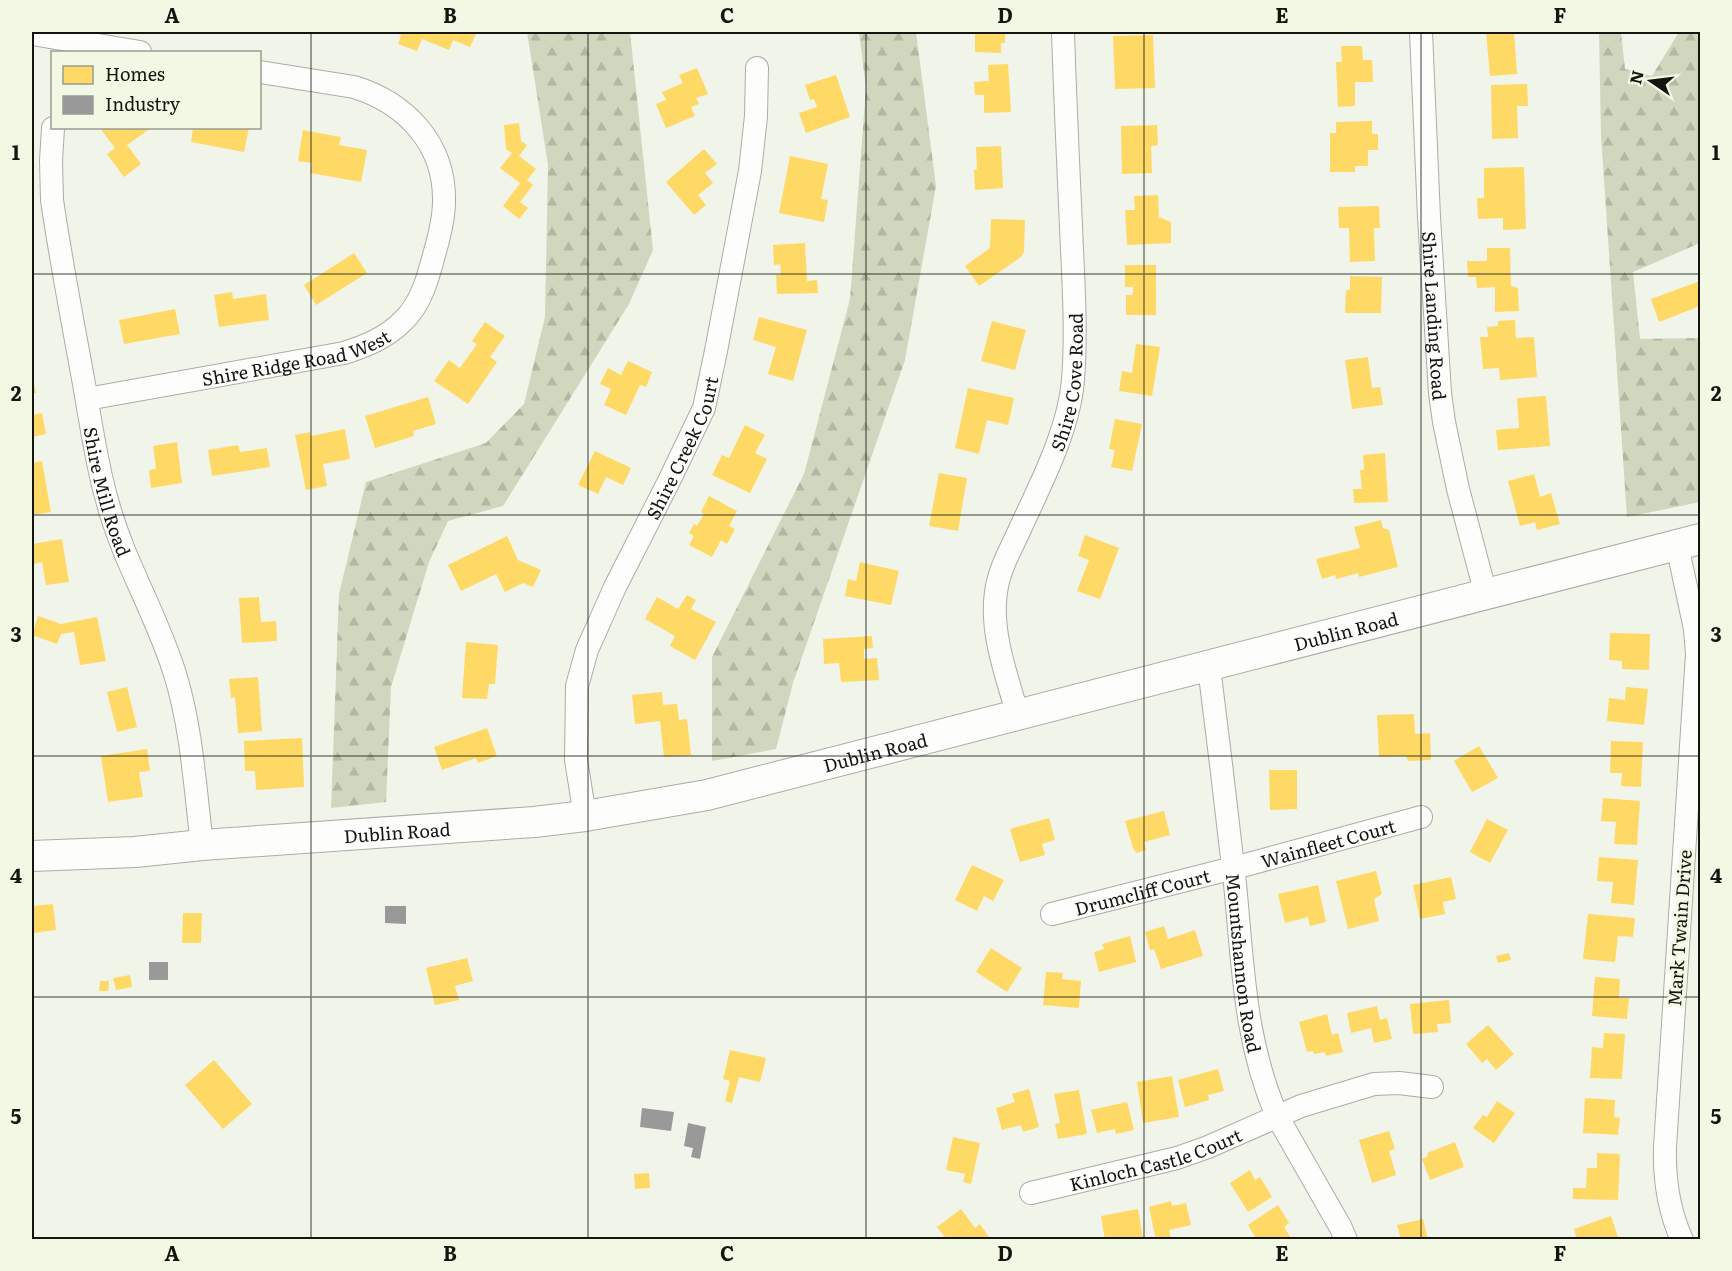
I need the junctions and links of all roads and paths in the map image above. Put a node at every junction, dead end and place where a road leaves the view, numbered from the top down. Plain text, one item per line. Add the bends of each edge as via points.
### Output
1 (1063, 32) edge
2 (1421, 32) edge
3 (32, 34) edge
4 (68, 47) edge
5 (126, 51) edge
6 (757, 68) dead end
7 (261, 72) edge
8 (53, 129) edge
9 (87, 399) junction
10 (1689, 542) edge
11 (1486, 595) junction
12 (1209, 667) junction
13 (1698, 675) edge
14 (1018, 716) junction
15 (585, 816) junction
16 (1421, 817) dead end
17 (202, 845) junction
18 (32, 856) edge
19 (1233, 868) junction
20 (1052, 914) dead end
21 (1432, 1087) dead end
22 (1277, 1116) junction
23 (1031, 1193) dead end
24 (1346, 1239) edge
25 (1682, 1239) edge

1 - 14 street, Shire Cove Road via 1075,308 1073,381 1058,442 1003,565 996,590 998,645
2 - 11 street, Shire Landing Road via 1440,393 1458,489
3 - 4 street
4 - 5 street
6 - 15 street, Shire Creek Court via 750,171 704,408 586,650 577,686 576,760
7 - 9 street, Shire Ridge Road West via 369,92 405,113 430,145 442,177 444,201 428,280 417,302 405,319 377,341 344,353
8 - 9 street, Shire Mill Road via 52,200
9 - 17 street, Shire Mill Road via 107,502 183,701
10 - 11 main road, Dublin Road
10 - 13 street, Mark Twain Drive
11 - 12 main road, Dublin Road
12 - 14 main road, Dublin Road
12 - 19 street, Mountshannon Road
13 - 25 street, Mark Twain Drive via 1664,1168
14 - 15 main road, Dublin Road via 707,795
15 - 17 main road, Dublin Road
16 - 19 street, Wainfleet Court
17 - 18 main road, Dublin Road
19 - 20 street, Drumcliff Court
19 - 22 street, Mountshannon Road via 1253,1048
21 - 22 street, Kinloch Castle Court via 1374,1084
22 - 23 street, Kinloch Castle Court via 1177,1158
22 - 24 street, Mountshannon Road

